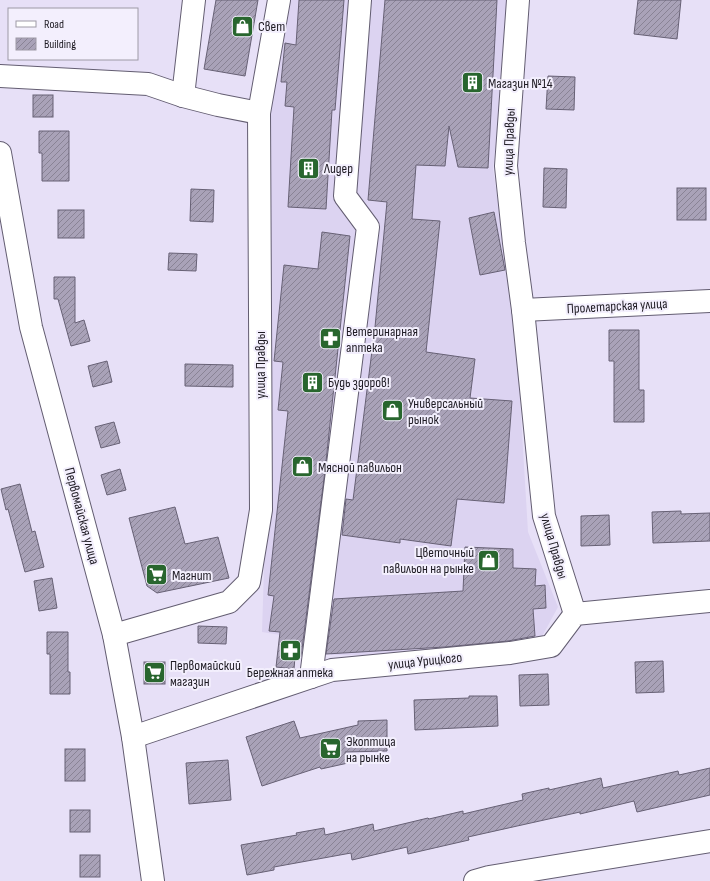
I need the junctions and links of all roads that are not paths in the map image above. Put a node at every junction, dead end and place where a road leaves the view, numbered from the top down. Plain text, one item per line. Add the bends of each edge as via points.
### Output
1 (194, 0) edge
2 (279, 0) edge
3 (360, 0) edge
4 (518, 0) edge
5 (0, 76) edge
6 (183, 96) junction
7 (259, 113) junction
8 (0, 153) edge
9 (710, 301) edge
10 (523, 310) junction
11 (710, 600) edge
12 (575, 614) junction
13 (114, 635) junction
14 (311, 677) junction
15 (133, 737) junction
16 (710, 841) edge
17 (153, 881) edge
18 (475, 881) edge

1 - 6 street
2 - 7 street, улица Правды
3 - 14 street via 345,196 368,227
4 - 10 street, улица Правды via 506,166
5 - 6 street via 148,84
6 - 7 street
7 - 13 street, улица Правды via 261,510 249,582 229,602
8 - 13 street, Первомайская улица via 31,326
9 - 10 street, Пролетарская улица
10 - 12 street, улица Правды via 544,516
11 - 12 street
12 - 14 street, улица Урицкого via 551,646 510,653 332,670
13 - 15 street, Первомайская улица
14 - 15 street, улица Урицкого
15 - 17 street, Первомайская улица
16 - 18 street

